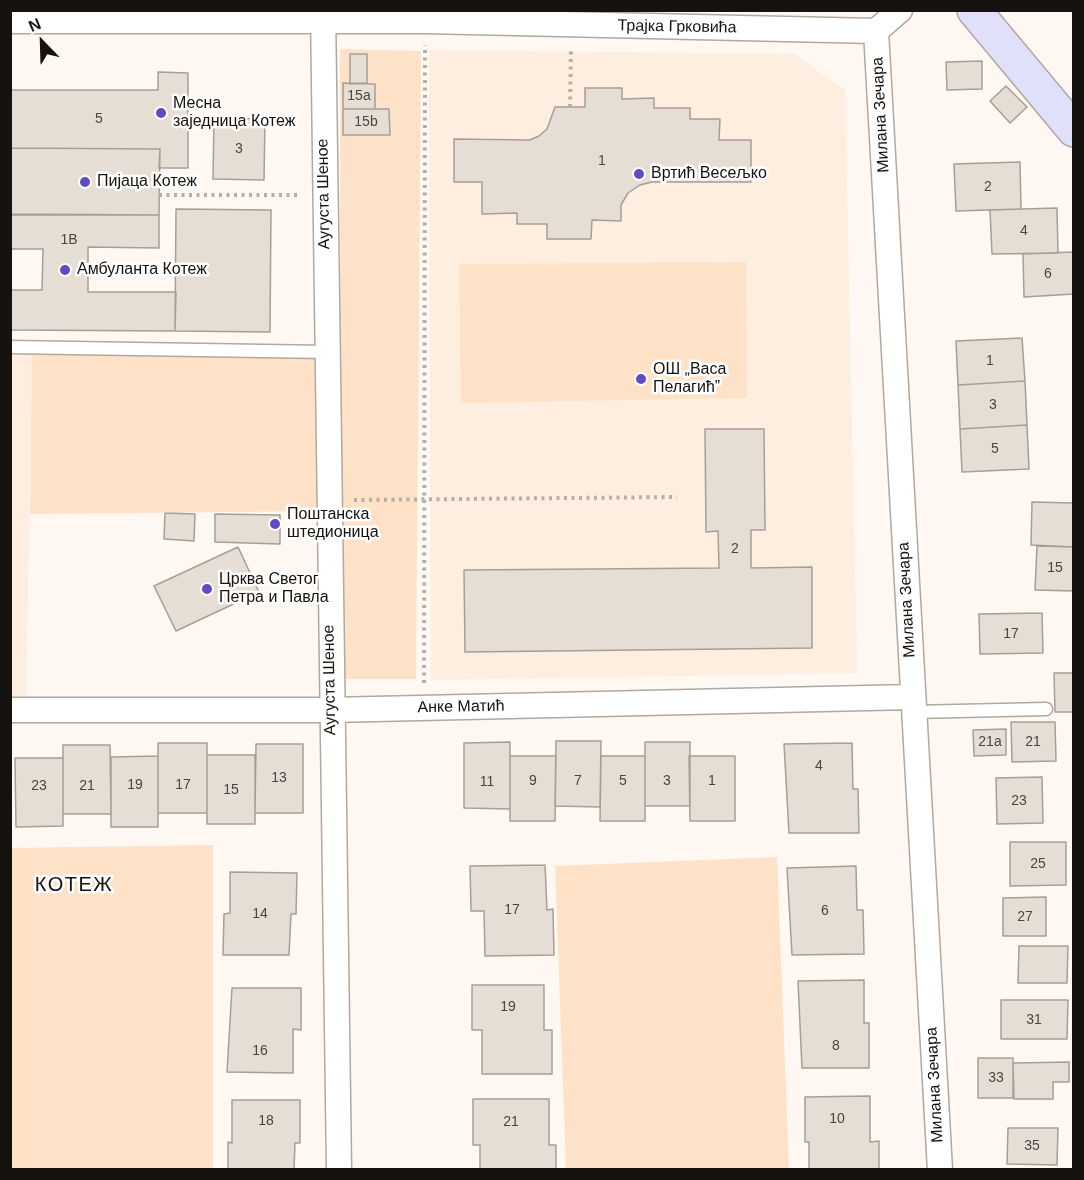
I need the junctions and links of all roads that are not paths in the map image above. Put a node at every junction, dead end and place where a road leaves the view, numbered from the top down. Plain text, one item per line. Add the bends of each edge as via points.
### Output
1 (900, 10) edge
2 (974, 10) edge
3 (323, 16) edge
4 (10, 21) edge
5 (876, 31) junction
6 (1074, 130) edge
7 (10, 347) edge
8 (326, 352) junction
9 (913, 705) junction
10 (10, 710) edge
11 (330, 710) junction
12 (1046, 710) dead end
13 (339, 1170) edge
14 (940, 1170) edge

1 - 5 street
2 - 6 street
3 - 4 street, Трајка Грковића
3 - 5 street, Трајка Грковића
3 - 8 street, Аугуста Шеное
5 - 9 street, Милана Зечара
7 - 8 lane
8 - 11 street, Аугуста Шеное
9 - 11 street, Анке Матић
9 - 12 lane
9 - 14 street, Милана Зечара
10 - 11 street, Анке Матић
11 - 13 street, Аугуста Шеное

